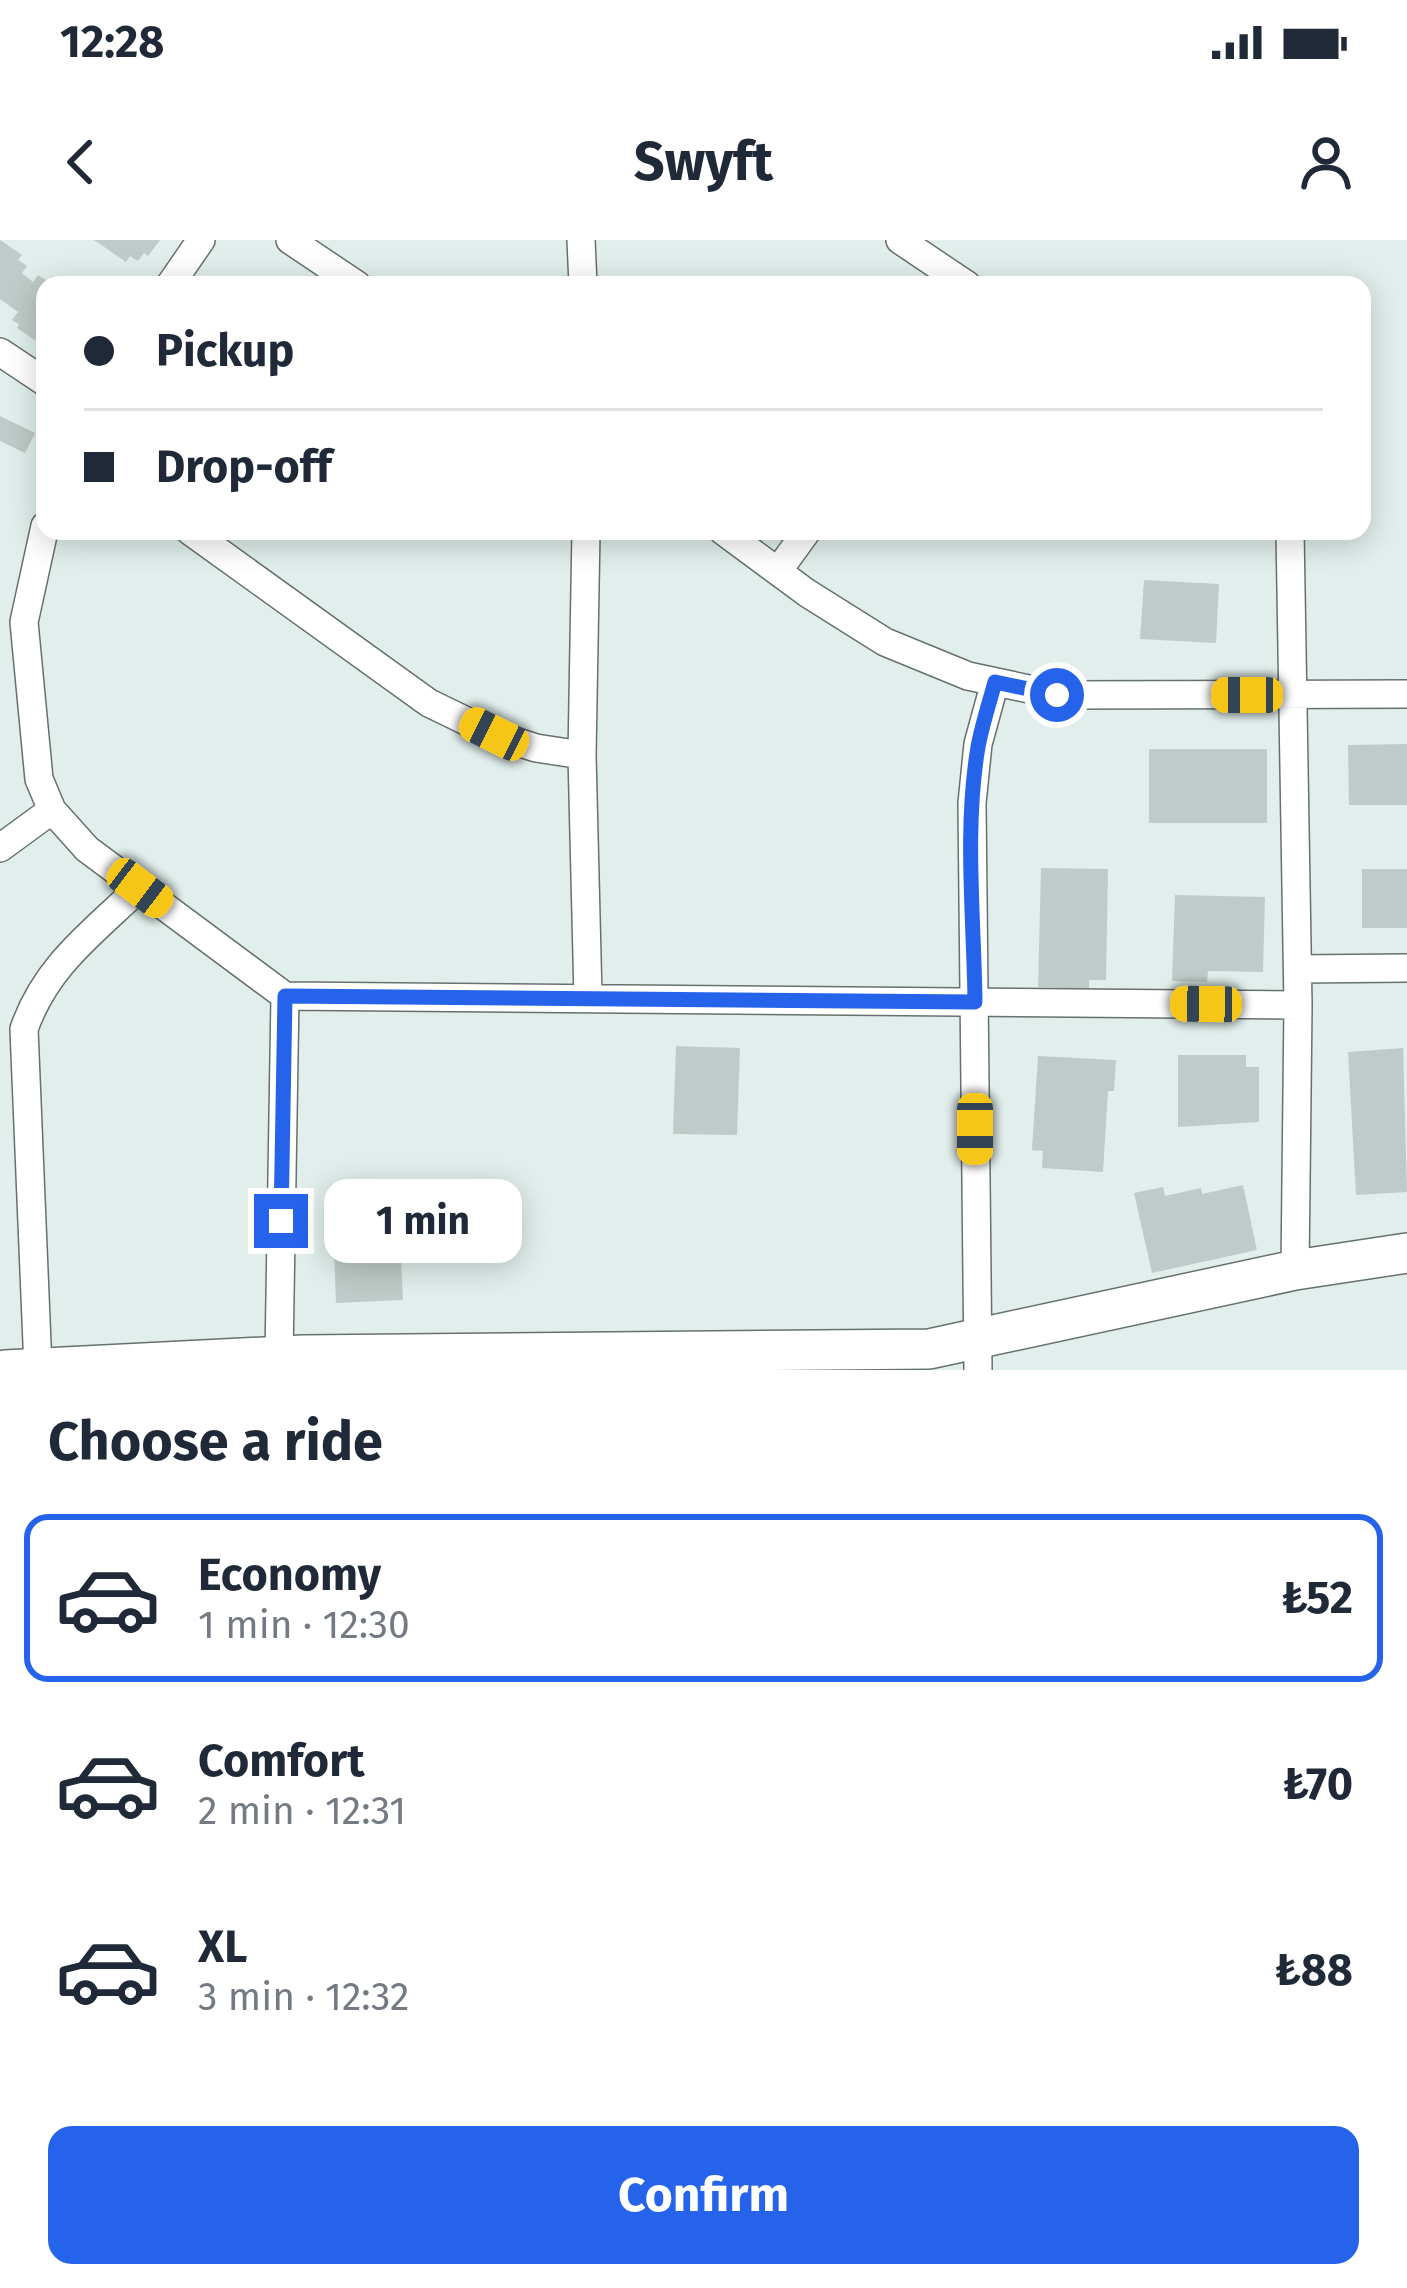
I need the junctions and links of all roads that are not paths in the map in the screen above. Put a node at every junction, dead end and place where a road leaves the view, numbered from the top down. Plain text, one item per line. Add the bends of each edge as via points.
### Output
1 (201, 240) edge
2 (290, 240) edge
3 (581, 240) edge
4 (899, 240) edge
5 (176, 276) edge
6 (344, 276) edge
7 (583, 276) edge
8 (953, 276) edge
9 (0, 352) edge
10 (36, 376) edge
11 (42, 540) edge
12 (203, 540) edge
13 (586, 540) edge
14 (735, 540) edge
15 (800, 540) edge
16 (1290, 540) edge
17 (778, 571) junction
18 (995, 682) junction
19 (1295, 694) junction
20 (1407, 694) edge
21 (582, 755) junction
22 (52, 810) junction
23 (0, 848) edge
24 (140, 888) junction
25 (1298, 968) junction
26 (1407, 968) edge
27 (285, 996) junction
28 (588, 997) junction
29 (975, 1002) junction
30 (1298, 1005) junction
31 (1407, 1253) edge
32 (1295, 1270) junction
33 (977, 1354) edge
34 (279, 1356) junction
35 (198, 1365) edge
36 (21, 1369) edge

1 - 5 street
2 - 6 street
3 - 7 street
4 - 8 street
9 - 10 street
11 - 22 street via 24,622 39,779
12 - 21 street via 429,703 494,734
13 - 21 street
14 - 17 street
15 - 17 street
16 - 19 street
17 - 18 street via 884,643
18 - 19 street via 1057,695
18 - 29 street via 972,802
19 - 20 street
19 - 25 street
21 - 28 street
22 - 23 street
22 - 24 street
24 - 27 street
24 - 36 street via 53,970 24,1029
25 - 26 street
25 - 30 street
27 - 28 street
27 - 34 street
28 - 29 street
29 - 30 street
29 - 33 street
30 - 32 street
31 - 32 street
32 - 33 street
33 - 34 street
34 - 35 street
35 - 36 street

